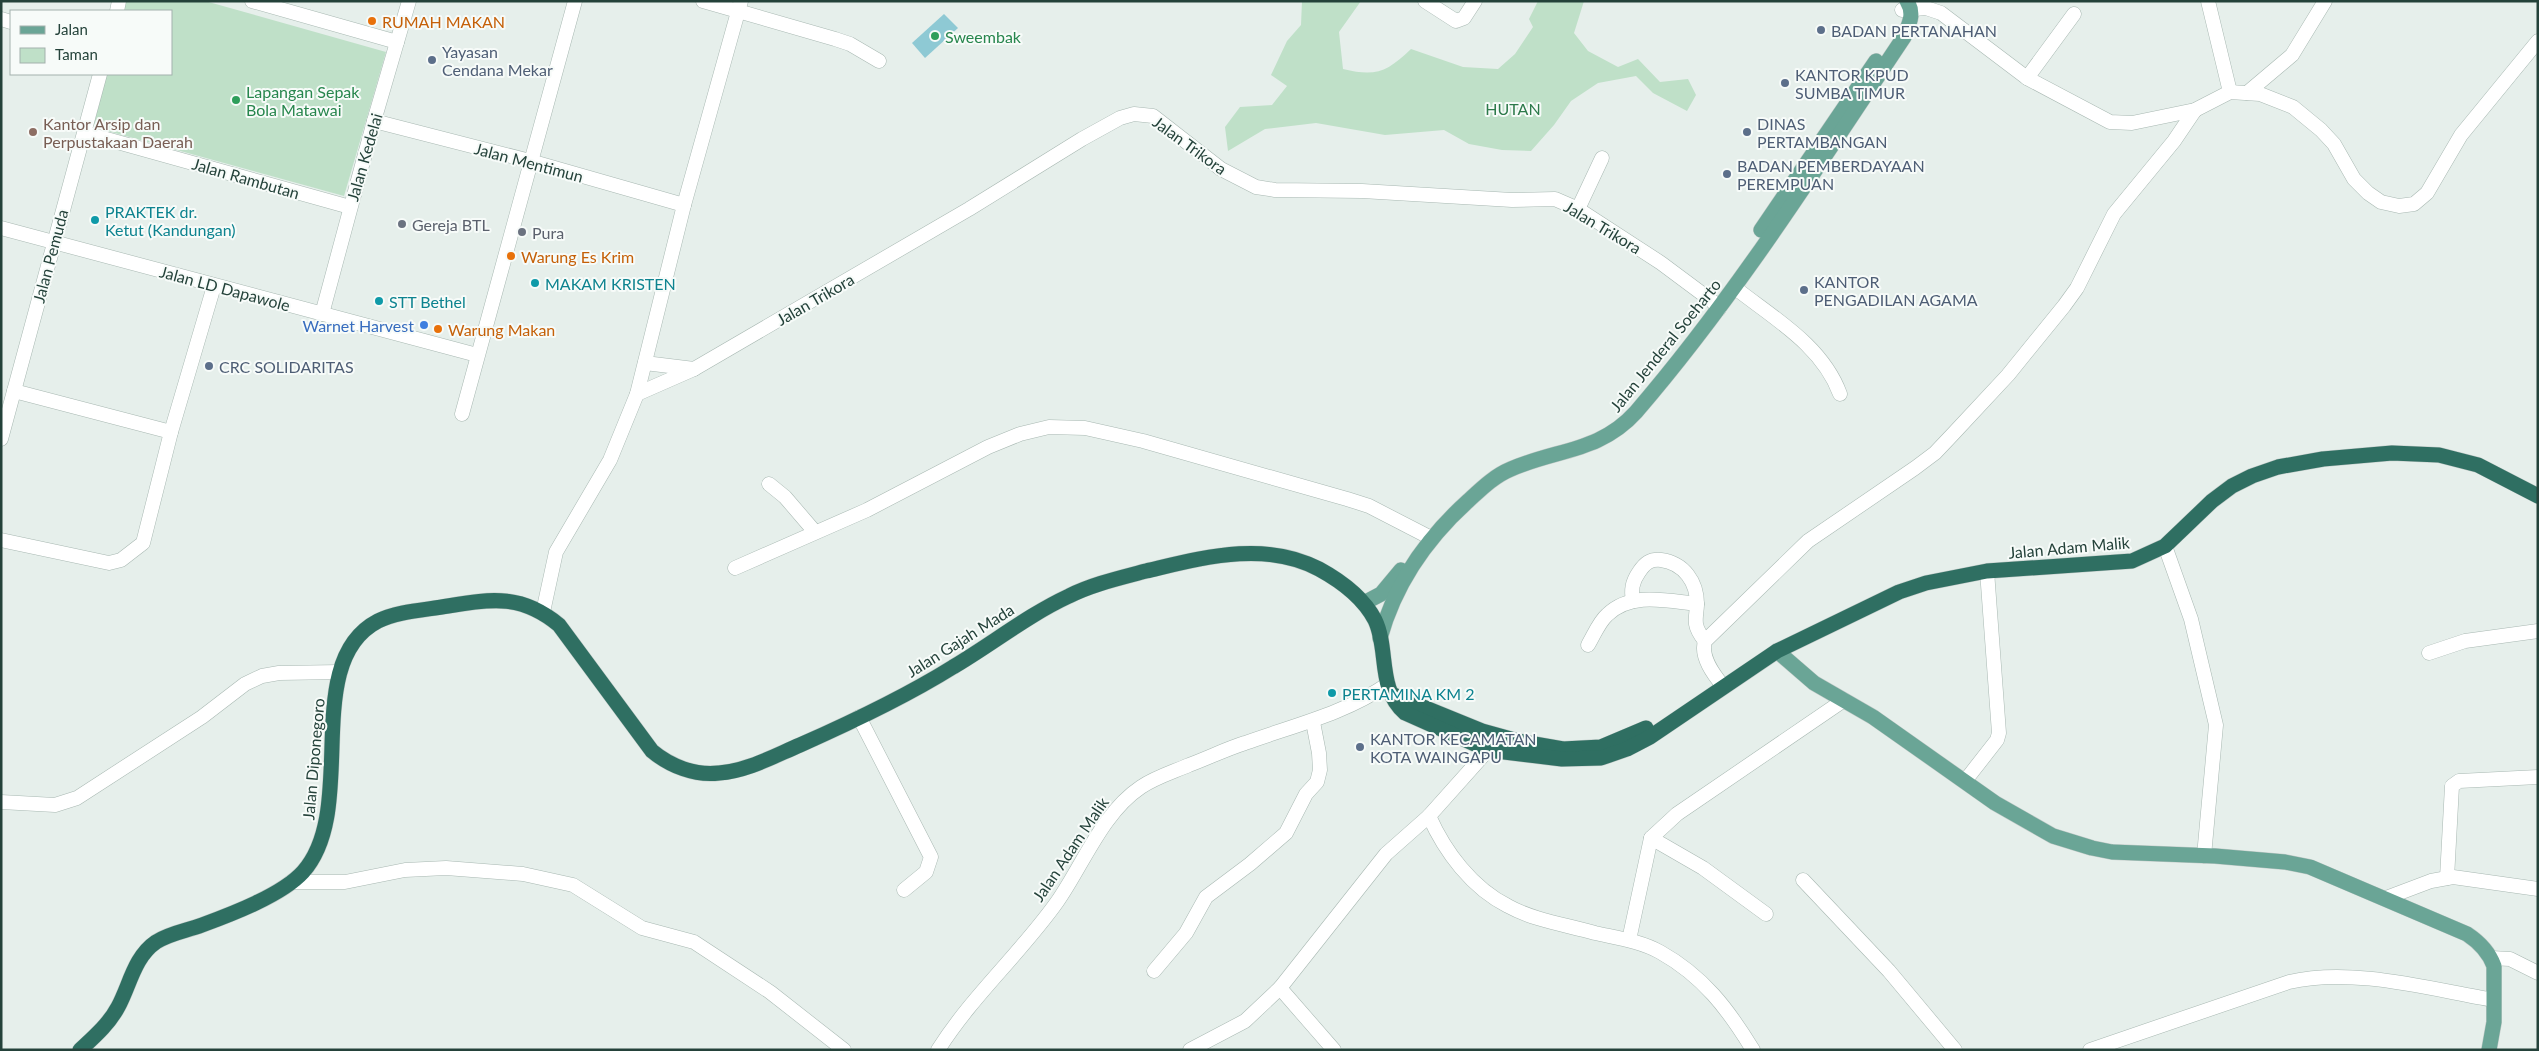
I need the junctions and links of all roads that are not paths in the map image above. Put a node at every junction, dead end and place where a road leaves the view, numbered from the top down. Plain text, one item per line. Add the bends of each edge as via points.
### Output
1 (252, 1) edge
2 (409, 1) edge
3 (575, 1) edge
4 (703, 1) edge
5 (1425, 1) edge
6 (1475, 1) edge
7 (2208, 1) edge
8 (2326, 1) edge
9 (1904, 5) edge
10 (740, 6) edge
11 (2074, 14) dead end
12 (2538, 41) edge
13 (397, 42) junction
14 (879, 61) dead end
15 (100, 75) edge
16 (2027, 78) junction
17 (2230, 92) junction
18 (2247, 93) junction
19 (2195, 110) junction
20 (374, 121) junction
21 (85, 133) junction
22 (1602, 158) dead end
23 (530, 161) junction
24 (1809, 168) junction
25 (684, 206) junction
26 (350, 207) junction
27 (1578, 209) junction
28 (1, 228) edge
29 (54, 242) junction
30 (214, 286) junction
31 (1734, 287) junction
32 (1716, 305) junction
33 (322, 314) junction
34 (477, 355) junction
35 (645, 363) junction
36 (694, 369) junction
37 (14, 391) junction
38 (637, 394) junction
39 (1840, 394) dead end
40 (5, 409) edge
41 (462, 414) dead end
42 (171, 432) junction
43 (1, 439) edge
44 (769, 484) dead end
45 (2538, 496) edge
46 (815, 532) junction
47 (1427, 536) junction
48 (1, 540) edge
49 (2165, 546) junction
50 (735, 568) dead end
51 (1987, 571) junction
52 (1633, 601) junction
53 (1364, 603) junction
54 (1697, 604) junction
55 (544, 612) junction
56 (2538, 631) edge
57 (1380, 638) junction
58 (1705, 641) junction
59 (1588, 645) dead end
60 (1777, 651) junction
61 (2429, 652) dead end
62 (340, 672) junction
63 (1390, 689) junction
64 (1718, 690) junction
65 (1844, 700) junction
66 (858, 717) junction
67 (1313, 722) junction
68 (1488, 750) junction
69 (2538, 777) edge
70 (1966, 781) junction
71 (1, 802) edge
72 (1429, 816) junction
73 (1651, 838) junction
74 (2204, 856) junction
75 (2447, 878) junction
76 (1803, 880) dead end
77 (291, 882) junction
78 (2538, 889) edge
79 (904, 890) dead end
80 (2386, 898) junction
81 (1766, 914) dead end
82 (1630, 940) junction
83 (2491, 958) junction
84 (1154, 971) dead end
85 (2538, 973) edge
86 (1280, 988) junction
87 (2494, 1000) junction
88 (80, 1050) edge
89 (844, 1050) edge
90 (938, 1050) edge
91 (1190, 1050) edge
92 (1334, 1050) edge
93 (1753, 1050) edge
94 (1955, 1050) edge
95 (2090, 1050) edge
96 (2489, 1050) edge

1 - 13 street
2 - 13 street, Jalan Kedelai
3 - 23 street
4 - 10 street
5 - 6 street via 1456,21 1464,18
7 - 17 street
8 - 18 street via 2292,55
9 - 16 street via 1941,13
9 - 24 main road, Jalan Jenderal Soeharto via 1910,21 1904,37
10 - 14 street via 850,44
10 - 25 street
11 - 16 street
12 - 18 street via 2461,134 2427,193 2414,204 2399,206 2381,202 2354,179 2334,144 2303,113 2276,100
13 - 20 street, Jalan Kedelai
15 - 21 street, Jalan Pemuda
16 - 19 street via 2110,122 2132,123
17 - 18 street
17 - 19 street
19 - 58 street via 2174,142 2114,214 2077,288 2008,375 1935,453 1808,540
20 - 23 street, Jalan Mentimun
20 - 26 street, Jalan Kedelai
21 - 26 street, Jalan Rambutan
21 - 29 street, Jalan Pemuda
22 - 27 street
23 - 25 street, Jalan Mentimun
23 - 34 street
24 - 31 main road, Jalan Jenderal Soeharto
24 - 32 main road, Jalan Jenderal Soeharto
25 - 35 street
26 - 33 street, Jalan Kedelai
27 - 32 street, Jalan Trikora via 1661,263
27 - 36 street, Jalan Trikora via 1555,199 1512,200 1256,187 1221,169 1153,116 1134,114 1120,118 1018,173 808,304
28 - 29 street, Jalan LD Dapawole
29 - 30 street, Jalan LD Dapawole
29 - 37 street, Jalan Pemuda
30 - 33 street, Jalan LD Dapawole
30 - 42 street
31 - 32 main road, Jalan Jenderal Soeharto
31 - 39 street via 1812,348 1825,364
32 - 47 main road, Jalan Jenderal Soeharto via 1636,412 1616,431 1598,441 1509,470 1486,485
33 - 34 street, Jalan LD Dapawole
34 - 41 street
35 - 36 street
35 - 38 street
36 - 38 street, Jalan Trikora
37 - 40 street, Jalan Pemuda
37 - 42 street
38 - 55 street via 610,460 556,552
40 - 43 street, Jalan Pemuda
42 - 48 street via 143,543 132,553 109,563
44 - 46 street
45 - 49 highway, Jalan Adam Malik via 2478,466 2439,455 2392,453 2322,459 2278,467 2232,486
46 - 47 street via 876,505 988,447 1039,428 1061,426 1098,430 1181,450 1347,499
46 - 50 street
47 - 53 main road, Jalan Jenderal Soeharto via 1392,583 1381,594
47 - 57 main road, Jalan Jenderal Soeharto via 1398,590
49 - 51 highway, Jalan Adam Malik via 2132,561 2115,564
49 - 74 street via 2191,619 2216,725
51 - 60 highway, Jalan Adam Malik via 1899,592
51 - 70 street via 1999,733
52 - 54 street via 1650,599
52 - 54 street via 1631,589 1638,572 1646,563 1655,560 1676,564 1686,572 1692,581
52 - 59 street via 1606,615
53 - 57 highway, Jalan Gajah Mada via 1376,621
53 - 66 highway, Jalan Gajah Mada via 1317,568 1284,556 1236,553 1199,558 1069,595 931,681
54 - 58 street via 1696,626
55 - 62 highway, Jalan Diponegoro via 525,604 496,600 387,617 355,640 348,649
55 - 66 highway, Jalan Gajah Mada via 560,625 652,751 674,765 704,774 720,774 774,756
56 - 61 street via 2465,642
57 - 63 highway, Jalan Gajah Mada
58 - 64 street via 1704,653
60 - 64 highway, Jalan Adam Malik
60 - 65 main road via 1814,682
62 - 71 street via 262,676 245,684 202,717 77,798 55,805
62 - 77 highway, Jalan Diponegoro via 333,714 331,789 324,829 311,859
63 - 64 highway, Jalan Adam Malik via 1482,731 1518,741 1575,750 1622,740
63 - 67 street, Jalan Adam Malik
63 - 68 highway, Jalan Adam Malik via 1397,706 1405,713
64 - 68 highway, Jalan Adam Malik via 1650,737 1601,758 1562,759
65 - 70 main road
65 - 73 street via 1677,814
66 - 79 street via 931,857 926,872
67 - 84 street via 1320,770 1317,782 1306,794 1286,834 1206,897 1186,933
67 - 90 street, Jalan Adam Malik via 1246,742 1169,773 1141,787 1123,801 1056,903 977,996
68 - 72 street
69 - 75 street via 2460,781 2452,786
70 - 74 main road via 2008,811 2071,843 2112,852
72 - 82 street via 1448,849 1476,885 1509,907
72 - 86 street via 1386,854
73 - 81 street via 1703,868
73 - 82 street
74 - 80 main road via 2310,867
75 - 78 street via 2463,877
75 - 80 street
76 - 94 street via 1883,964
77 - 88 highway, Jalan Diponegoro via 210,922 172,934 147,949 112,1017
77 - 89 street via 345,882 406,870 446,868 523,874 573,884 642,928 694,942 770,992
80 - 83 main road via 2467,934
82 - 93 street via 1659,952 1701,981 1720,1000
83 - 85 street via 2510,959
83 - 87 main road via 2495,976
86 - 91 street via 1245,1021
86 - 92 street
87 - 95 street via 2366,979 2316,976 2289,982
87 - 96 main road

